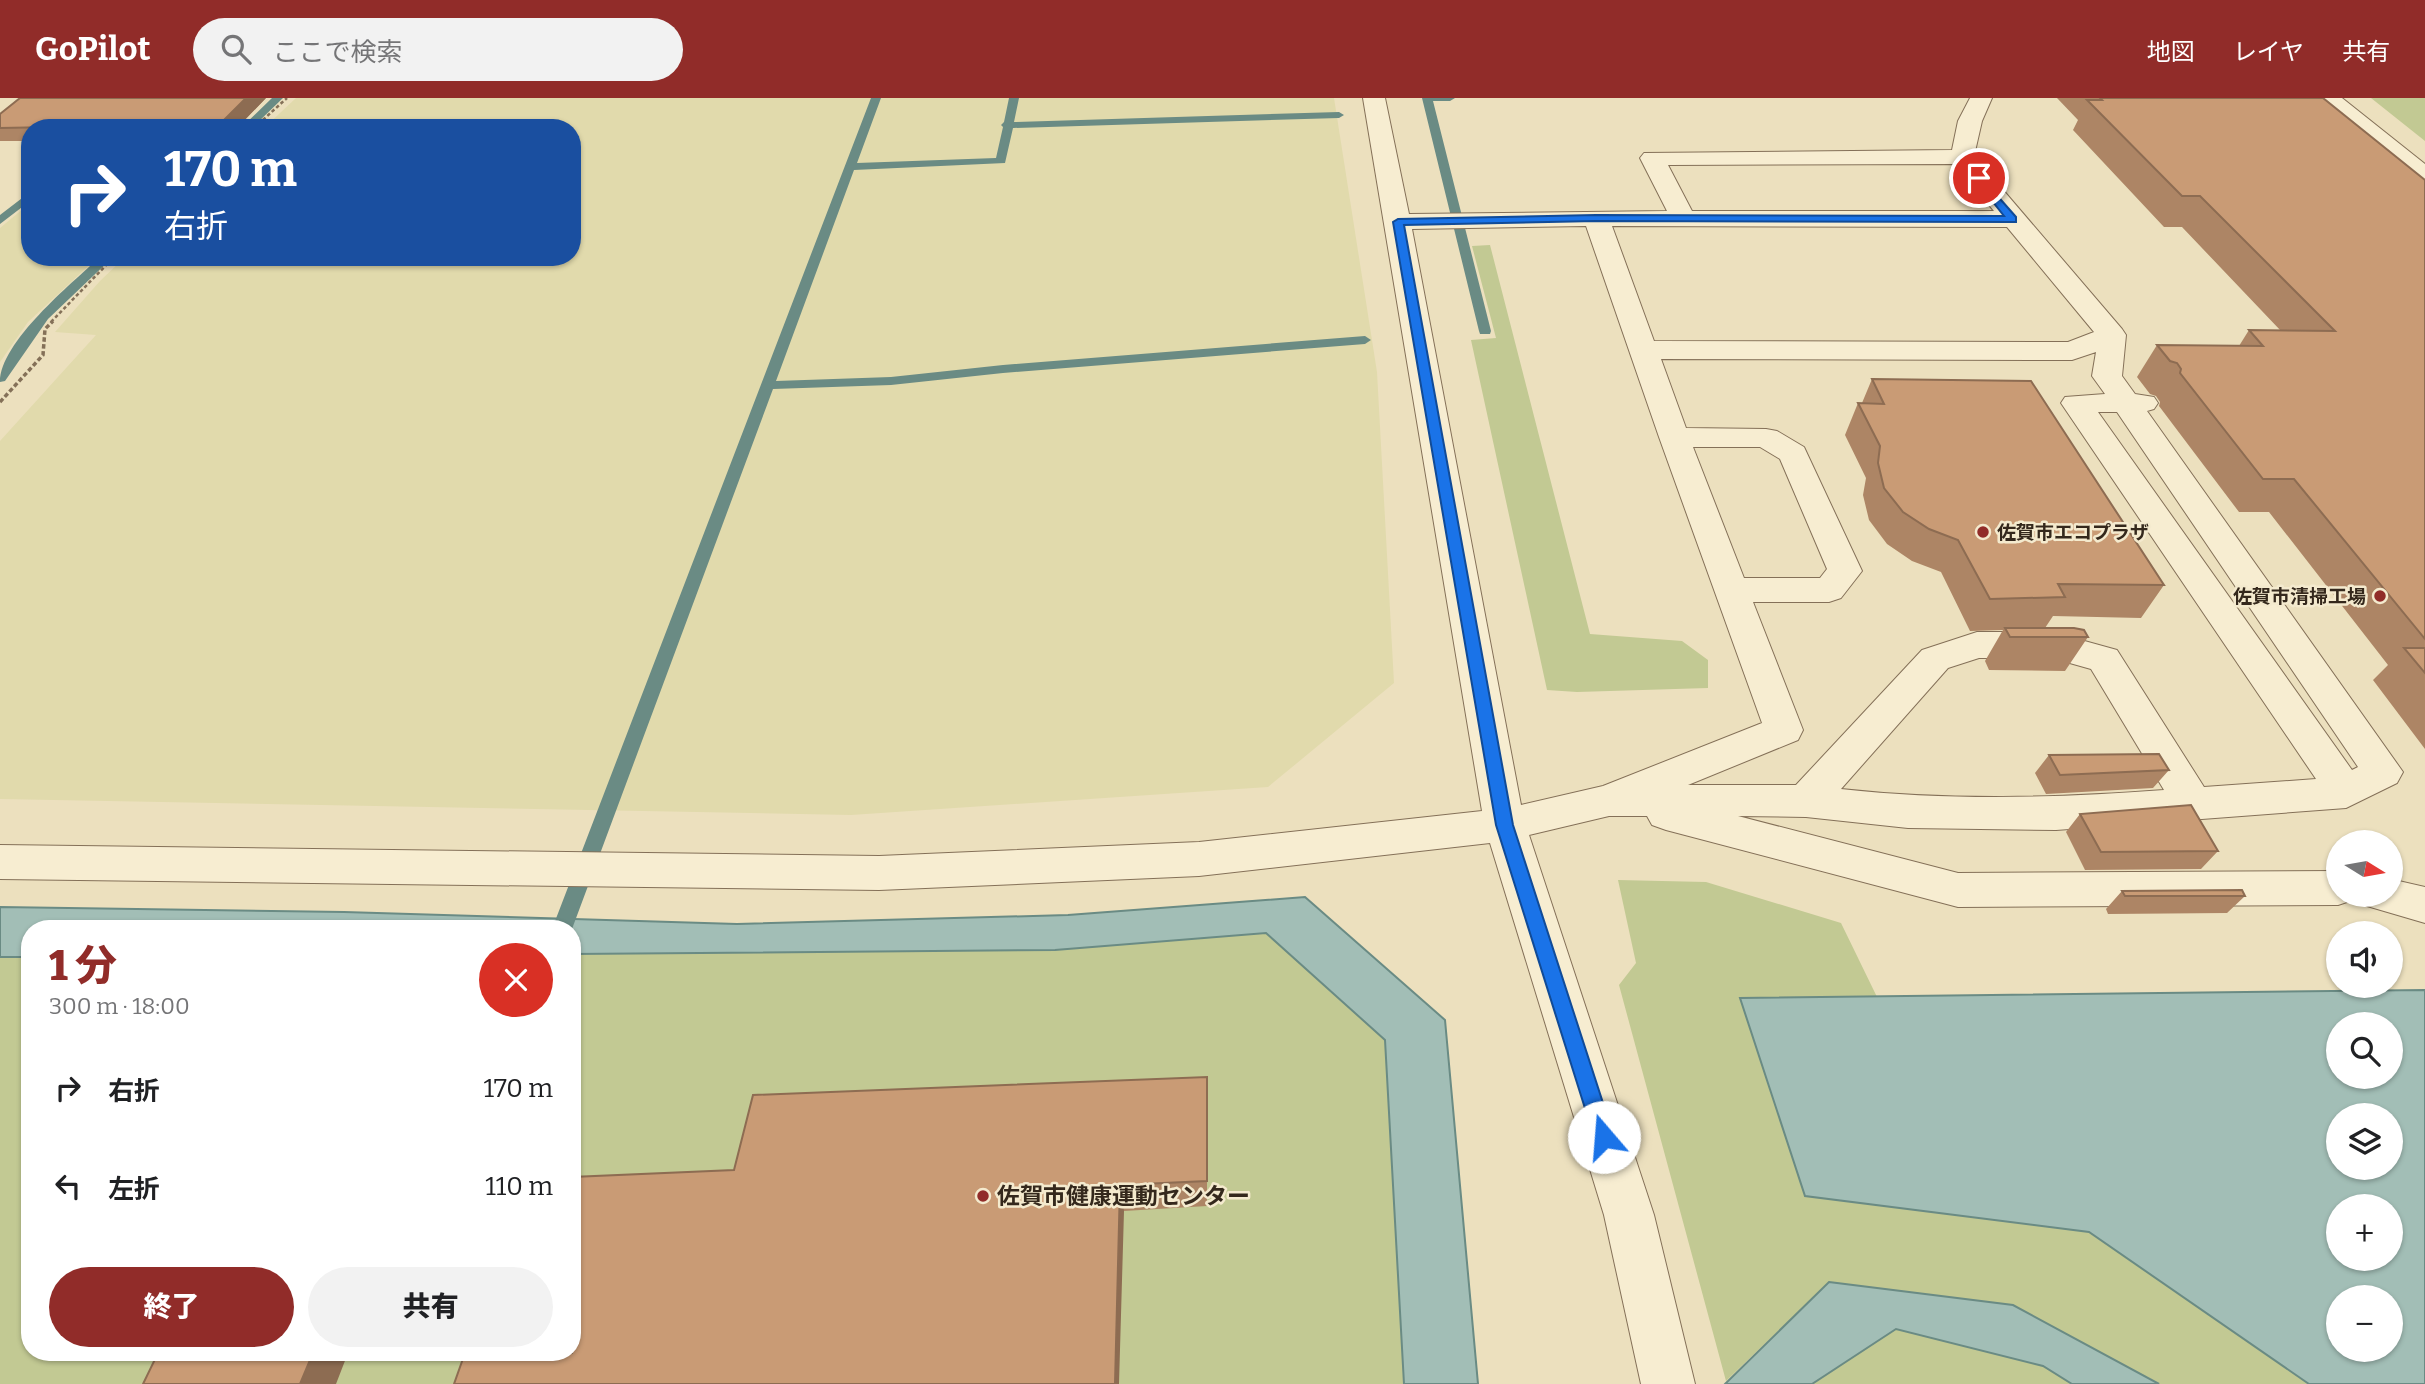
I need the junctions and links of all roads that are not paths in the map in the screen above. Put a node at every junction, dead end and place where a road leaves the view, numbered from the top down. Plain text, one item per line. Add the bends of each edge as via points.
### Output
1 (1374, 98) edge
2 (1981, 98) edge
3 (2328, 98) edge
4 (1962, 157) junction
5 (2425, 176) edge
6 (1596, 218) junction
7 (1683, 218) junction
8 (2012, 219) junction
9 (1416, 221) junction
10 (2112, 335) junction
11 (1643, 350) junction
12 (2157, 403) dead end
13 (1674, 437) junction
14 (1732, 590) junction
15 (2346, 792) junction
16 (1609, 800) junction
17 (1806, 801) junction
18 (2192, 802) junction
19 (1505, 825) junction
20 (0, 862) edge
21 (2326, 888) edge
22 (2403, 899) edge
23 (2425, 905) edge
24 (1668, 1384) edge

1 - 9 street
2 - 4 street via 1969,121
3 - 5 street
4 - 7 street via 1652,158
4 - 8 street
6 - 7 street
6 - 9 street
6 - 11 street
7 - 8 street
8 - 10 street
9 - 19 street
10 - 11 street via 2072,351
10 - 15 street via 2107,376 2383,772
11 - 13 street
12 - 15 street via 2076,403
13 - 14 street
13 - 14 street via 1766,438 1793,454 1845,571 1829,590
14 - 16 street via 1784,730
15 - 18 street
16 - 17 street
16 - 19 street
16 - 21 street via 1958,890
17 - 18 street via 1908,812 2056,814
17 - 18 street via 1935,659 1977,645 2052,645 2104,659
19 - 20 street via 1199,859 879,873
19 - 24 street via 1629,1215
22 - 23 street

